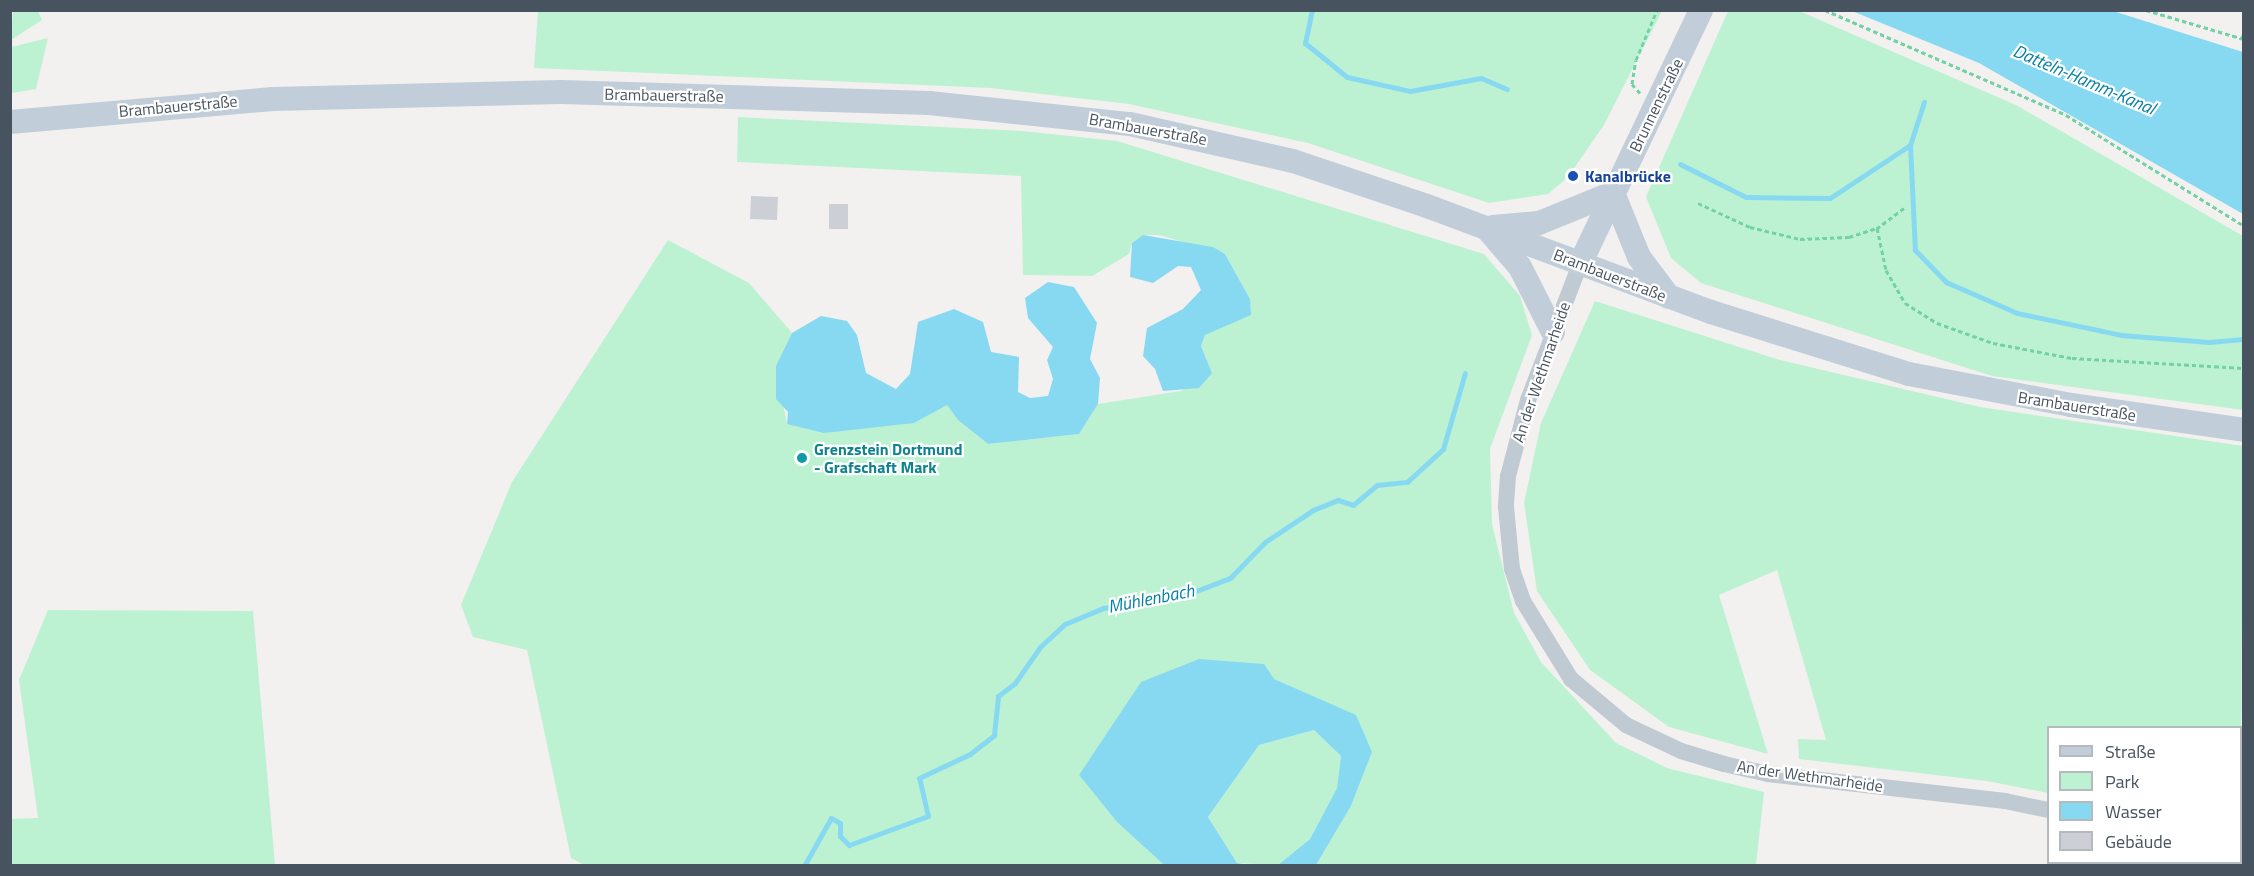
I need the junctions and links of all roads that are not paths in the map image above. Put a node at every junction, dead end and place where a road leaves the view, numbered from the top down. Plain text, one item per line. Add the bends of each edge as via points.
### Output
1 (1701, 10) edge
2 (10, 122) edge
3 (1613, 193) junction
4 (1487, 228) junction
5 (1580, 264) junction
6 (1669, 297) junction
7 (1553, 332) junction
8 (2244, 430) edge
9 (2047, 810) edge

1 - 3 main road, Brunnenstraße
2 - 4 main road, Brambauerstraße via 157,107 395,94 729,97 1012,109 1215,141 1302,164
3 - 4 main road via 1539,223
3 - 5 main road, Brunnenstraße
3 - 6 main road via 1638,257
4 - 5 main road, Brambauerstraße
4 - 7 main road via 1520,267
5 - 6 main road, Brambauerstraße
5 - 7 street, An der Wethmarheide
6 - 8 main road, Brambauerstraße via 1909,374 2071,405
7 - 9 street, An der Wethmarheide via 1513,456 1507,538 1512,569 1535,626 1572,679 1597,704 1654,740 1724,764 1768,774 2005,801

